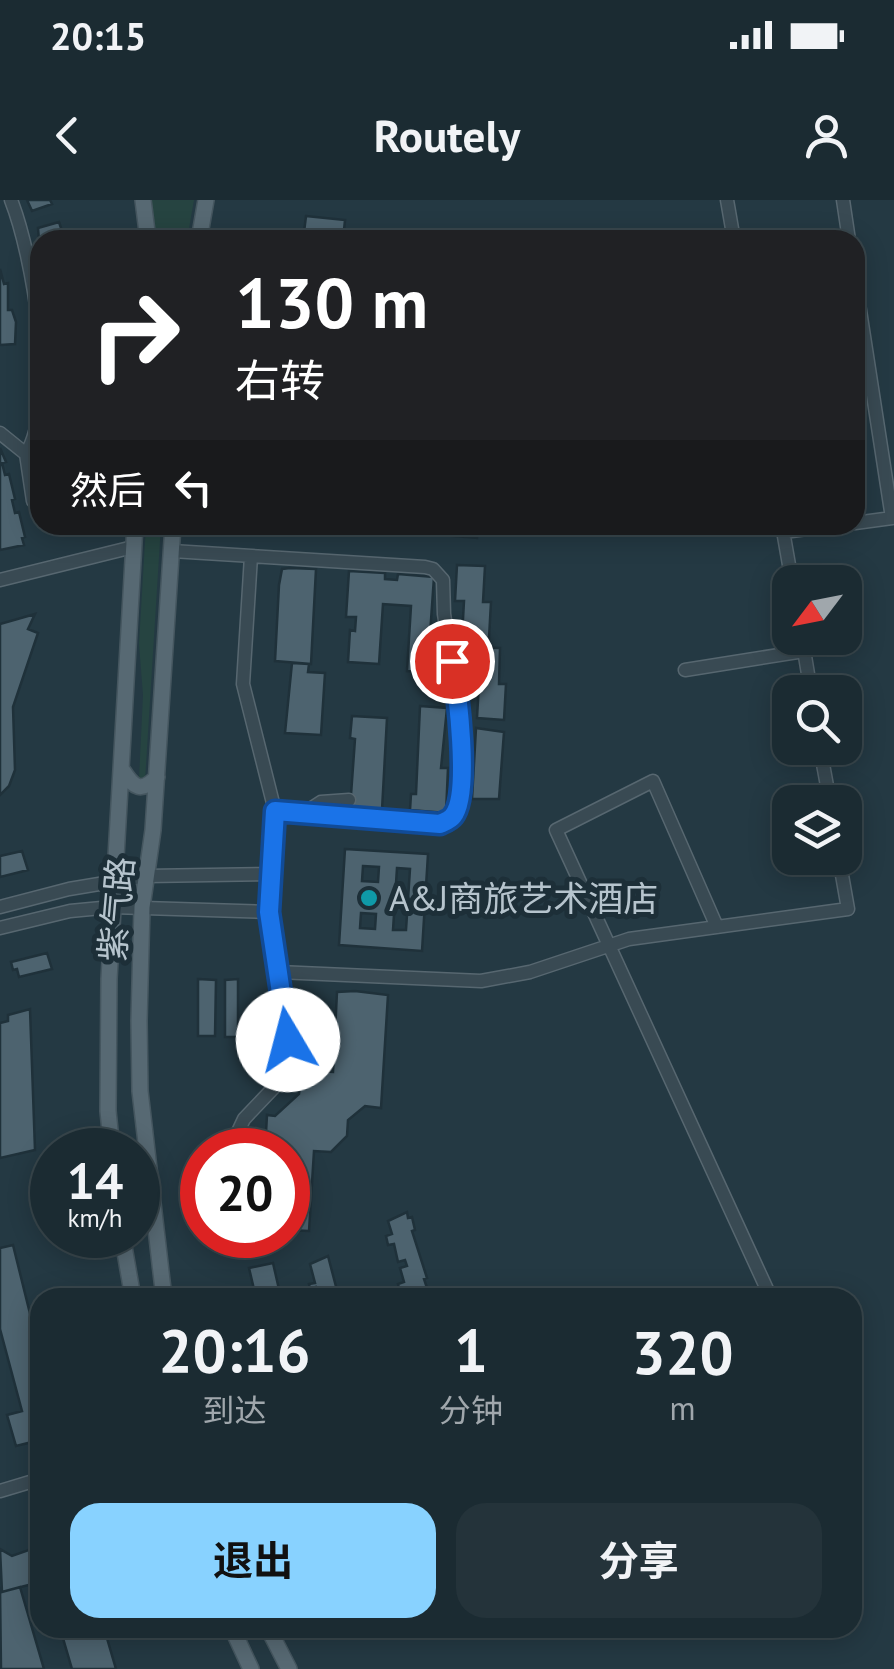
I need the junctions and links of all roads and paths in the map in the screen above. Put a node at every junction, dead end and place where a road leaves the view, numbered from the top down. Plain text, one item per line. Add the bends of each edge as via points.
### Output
1 (11, 200) edge
2 (143, 200) edge
3 (206, 200) edge
4 (727, 200) edge
5 (843, 200) edge
6 (147, 230) edge
7 (201, 230) edge
8 (732, 230) edge
9 (848, 230) edge
10 (30, 278) edge
11 (865, 343) edge
12 (0, 433) edge
13 (30, 448) edge
14 (26, 454) junction
15 (30, 481) edge
16 (865, 522) edge
17 (134, 535) edge
18 (173, 535) edge
19 (784, 535) edge
20 (133, 547) junction
21 (172, 551) junction
22 (251, 556) junction
23 (789, 565) edge
24 (0, 580) edge
25 (772, 651) edge
26 (686, 670) dead end
27 (123, 771) junction
28 (157, 777) junction
29 (348, 800) dead end
30 (275, 811) junction
31 (304, 814) junction
32 (271, 874) junction
33 (842, 875) edge
34 (147, 876) junction
35 (115, 882) junction
36 (0, 907) edge
37 (142, 907) junction
38 (112, 908) junction
39 (269, 912) junction
40 (718, 927) junction
41 (0, 928) edge
42 (609, 946) junction
43 (278, 972) junction
44 (109, 1020) junction
45 (139, 1021) junction
46 (111, 1128) edge
47 (240, 1128) edge
48 (126, 1258) edge
49 (131, 1288) edge
50 (163, 1288) edge
51 (766, 1288) edge
52 (30, 1482) edge
53 (0, 1491) edge
54 (237, 1638) edge
55 (273, 1638) edge
56 (251, 1669) edge
57 (289, 1669) edge

1 - 10 street
2 - 6 main road
3 - 7 main road
4 - 8 street
5 - 9 street
11 - 16 street via 892,518
12 - 14 street
13 - 14 street
14 - 15 street
17 - 20 main road, 紫气路
18 - 21 main road, 紫气路
19 - 23 street
20 - 24 street
20 - 27 main road, 紫气路
21 - 22 street
21 - 28 main road, 紫气路
22 - 30 street via 242,684
22 - 31 street via 425,567 445,587 462,727 455,814 440,824
25 - 26 street
27 - 28 main road via 140,788
27 - 35 main road, 紫气路
28 - 34 main road, 紫气路
29 - 31 street via 332,798
30 - 31 street
30 - 32 street
32 - 34 street
32 - 39 street
33 - 40 street via 848,909
34 - 35 street
34 - 37 main road, 紫气路
35 - 36 street
35 - 38 main road, 紫气路
37 - 38 street
37 - 39 street
37 - 45 main road, 紫气路
38 - 41 street
38 - 44 main road, 紫气路
39 - 43 street
40 - 42 street
40 - 42 street via 653,781 556,830
42 - 43 street via 481,981
42 - 51 street
43 - 47 street via 285,1066
44 - 45 main road via 123,1011
44 - 46 main road, 紫气路
45 - 50 main road, 紫气路 via 140,1091
48 - 49 main road
52 - 53 street
54 - 56 main road
55 - 57 main road

